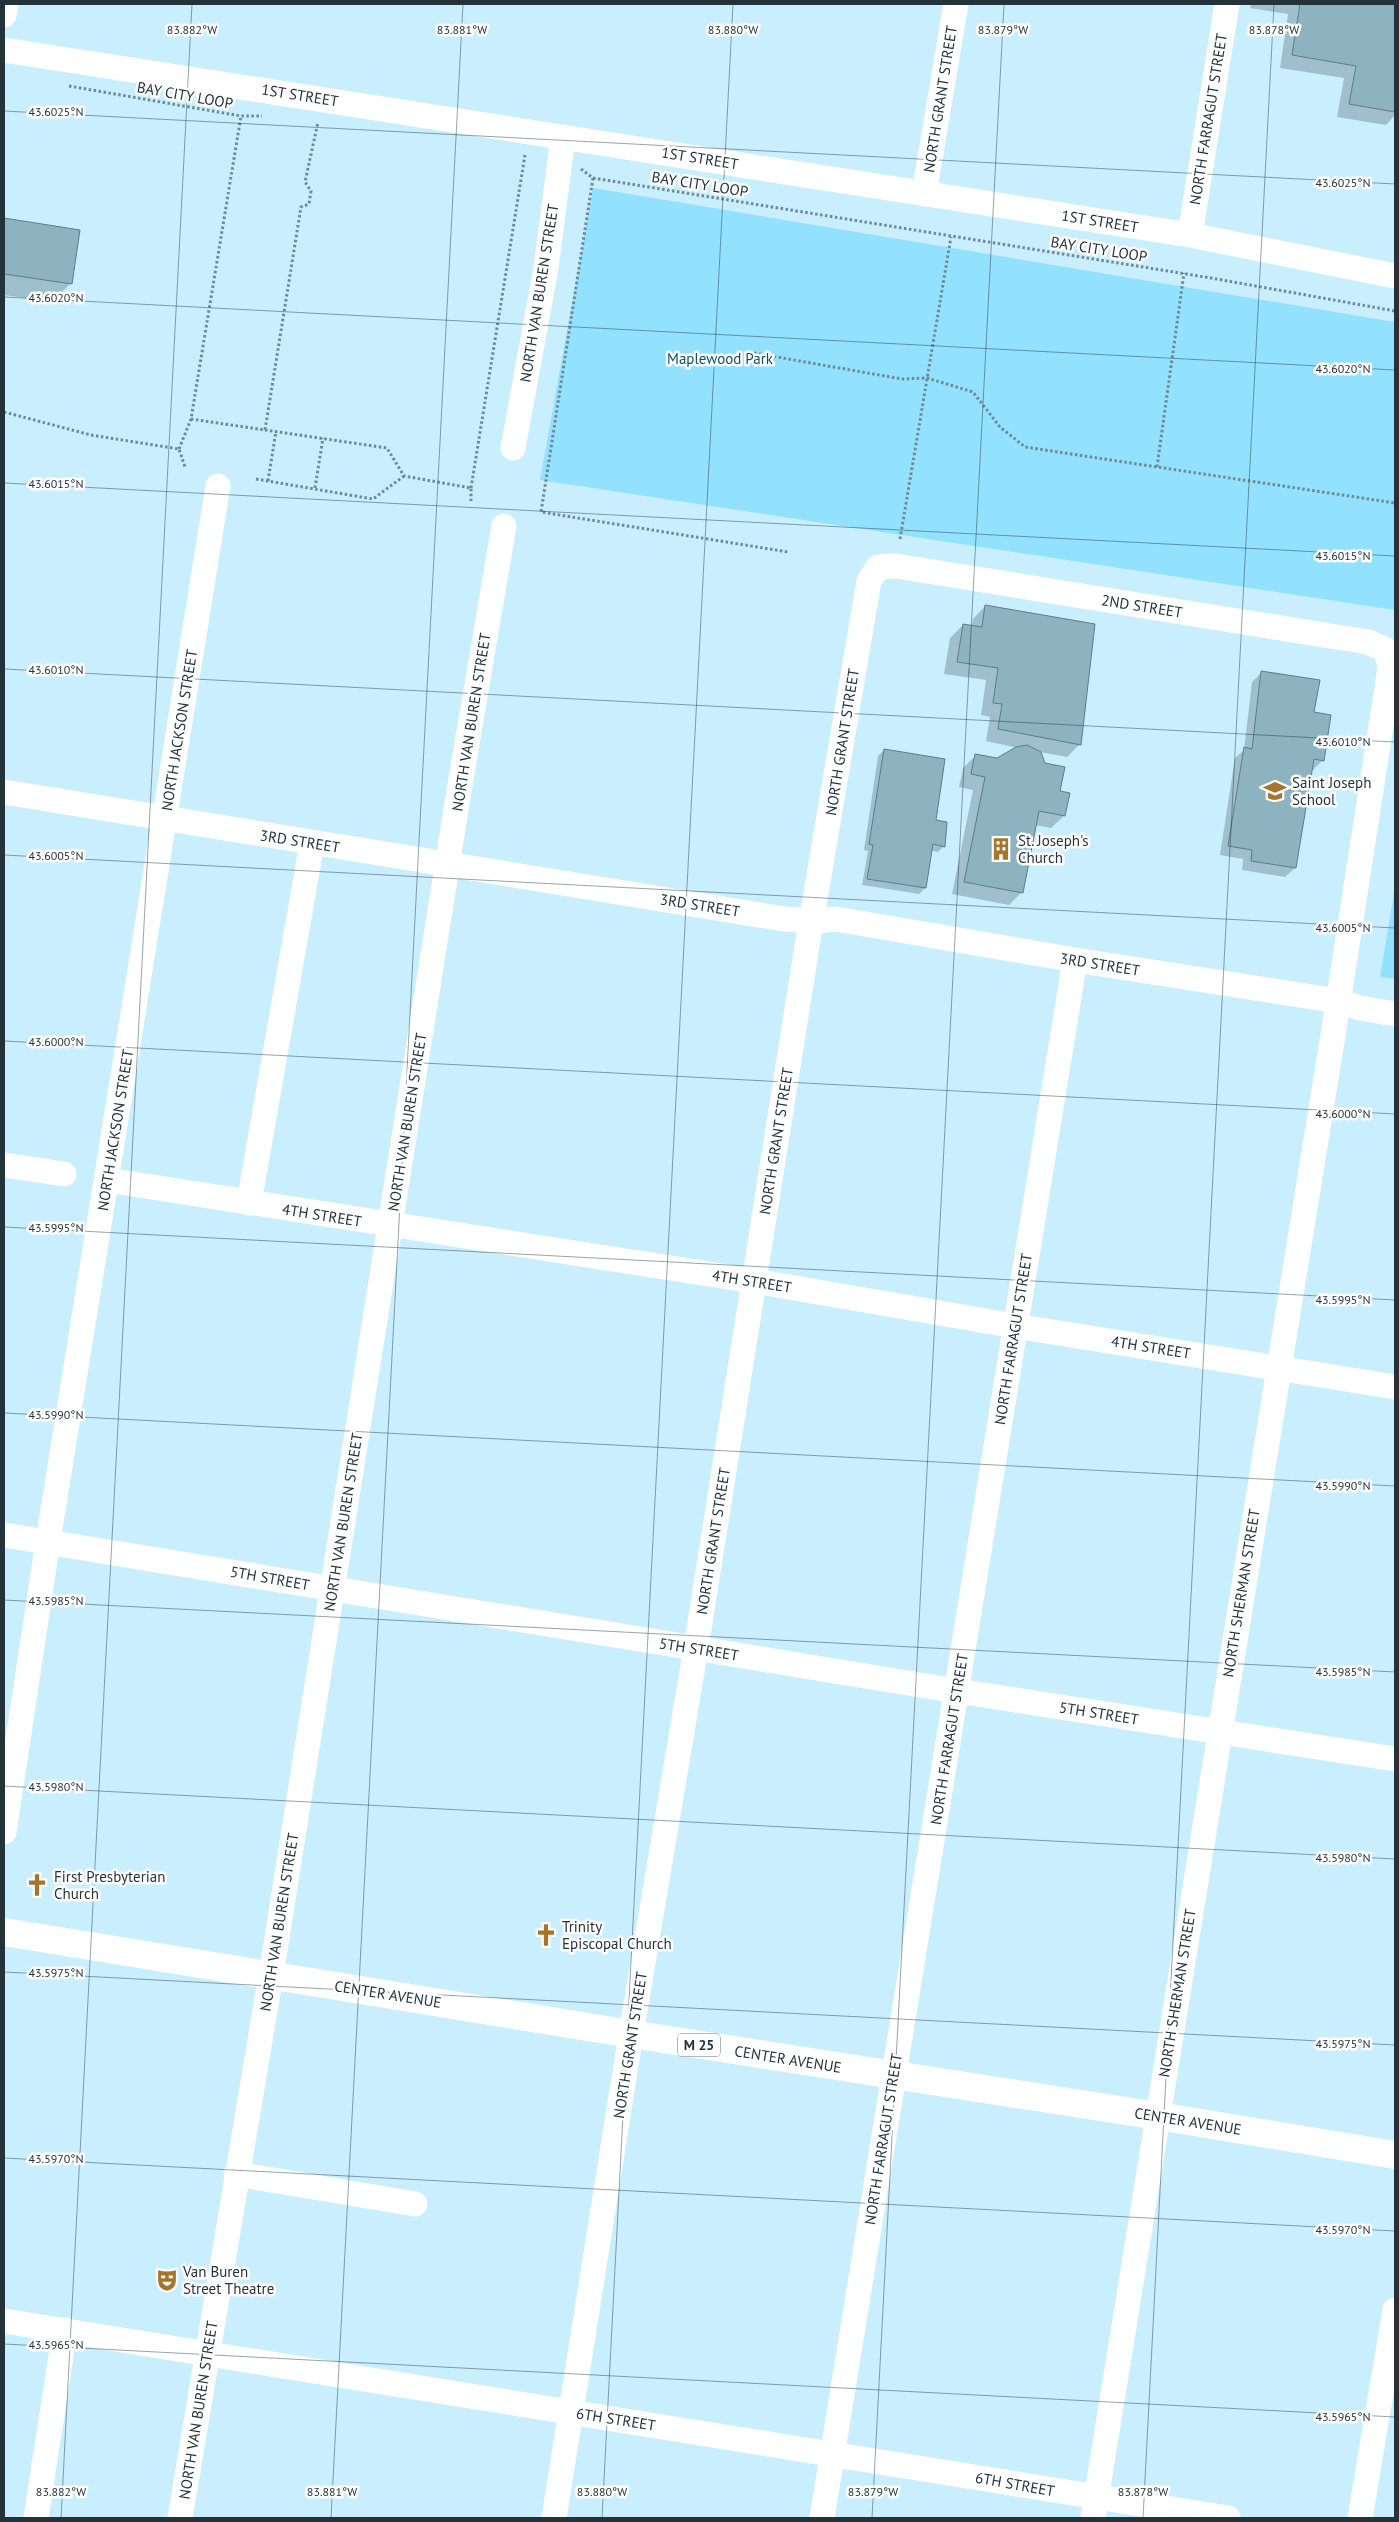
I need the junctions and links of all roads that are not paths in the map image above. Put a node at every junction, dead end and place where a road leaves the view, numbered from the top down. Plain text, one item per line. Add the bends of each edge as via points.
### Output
1 (6, 4) edge
2 (956, 4) edge
3 (1227, 4) edge
4 (4, 15) edge
5 (4, 50) edge
6 (563, 137) junction
7 (924, 194) junction
8 (1190, 235) junction
9 (1395, 276) edge
10 (513, 448) dead end
11 (218, 486) dead end
12 (504, 526) dead end
13 (878, 567) joint
14 (1390, 668) joint
15 (4, 792) edge
16 (165, 820) junction
17 (312, 843) junction
18 (448, 865) junction
19 (813, 921) junction
20 (1075, 960) junction
21 (1338, 1001) junction
22 (1395, 1014) edge
23 (4, 1165) edge
24 (64, 1174) dead end
25 (107, 1180) junction
26 (249, 1203) junction
27 (390, 1226) junction
28 (754, 1281) junction
29 (1015, 1326) junction
30 (1279, 1368) junction
31 (1395, 1387) edge
32 (4, 1535) edge
33 (48, 1541) junction
34 (332, 1589) junction
35 (696, 1648) junction
36 (958, 1691) junction
37 (1219, 1731) junction
38 (1395, 1759) edge
39 (4, 1832) edge
40 (4, 1932) edge
41 (271, 1975) junction
42 (631, 2034) junction
43 (894, 2076) junction
44 (1158, 2116) junction
45 (1395, 2155) edge
46 (236, 2174) junction
47 (415, 2204) dead end
48 (1395, 2310) edge
49 (4, 2321) edge
50 (65, 2330) junction
51 (207, 2354) junction
52 (572, 2412) junction
53 (832, 2453) junction
54 (1094, 2508) edge
55 (36, 2518) edge
56 (180, 2518) edge
57 (554, 2518) edge
58 (822, 2518) edge
59 (1228, 2518) edge
60 (1360, 2518) edge

1 - 4 street
2 - 7 street, NORTH GRANT STREET
3 - 8 street, NORTH FARRAGUT STREET
5 - 6 street, 1ST STREET
6 - 7 street, 1ST STREET
6 - 10 street, NORTH VAN BUREN STREET via 546,268
7 - 8 street, 1ST STREET
8 - 9 street, 1ST STREET
11 - 16 street, NORTH JACKSON STREET
12 - 18 street, NORTH VAN BUREN STREET
13 - 14 street, 2ND STREET via 906,567 1368,642 1386,650
13 - 19 street, NORTH GRANT STREET via 869,581
14 - 21 street, NORTH SHERMAN STREET
15 - 16 street, 3RD STREET
16 - 17 street, 3RD STREET
16 - 25 street, NORTH JACKSON STREET
17 - 18 street, 3RD STREET
17 - 26 street
18 - 19 street, 3RD STREET
18 - 27 street, NORTH VAN BUREN STREET
19 - 20 street, 3RD STREET via 836,919
19 - 28 street, NORTH GRANT STREET
20 - 21 street, 3RD STREET
20 - 29 street, NORTH FARRAGUT STREET
21 - 22 street, 3RD STREET
21 - 30 street, NORTH SHERMAN STREET
23 - 24 street
25 - 26 street, 4TH STREET
25 - 33 street, NORTH JACKSON STREET
26 - 27 street, 4TH STREET
27 - 28 street, 4TH STREET
27 - 34 street, NORTH VAN BUREN STREET
28 - 29 street, 4TH STREET
28 - 35 street, NORTH GRANT STREET
29 - 30 street, 4TH STREET
29 - 36 street, NORTH FARRAGUT STREET
30 - 31 street, 4TH STREET
30 - 37 street, NORTH SHERMAN STREET
32 - 33 street, 5TH STREET
33 - 34 street, 5TH STREET
33 - 39 street, NORTH JACKSON STREET
34 - 35 street, 5TH STREET
34 - 41 street, NORTH VAN BUREN STREET
35 - 36 street, 5TH STREET
35 - 42 street, NORTH GRANT STREET
36 - 37 street, 5TH STREET
36 - 43 street, NORTH FARRAGUT STREET
37 - 38 street, 5TH STREET
37 - 44 street, NORTH SHERMAN STREET
40 - 41 highway, CENTER AVENUE / M 25
41 - 42 highway, CENTER AVENUE / M 25
41 - 46 street, NORTH VAN BUREN STREET
42 - 43 highway, CENTER AVENUE / M 25
42 - 52 street, NORTH GRANT STREET
43 - 44 highway, CENTER AVENUE / M 25
43 - 53 street, NORTH FARRAGUT STREET
44 - 45 highway, CENTER AVENUE / M 25
44 - 54 street, NORTH SHERMAN STREET
46 - 47 street
46 - 51 street, NORTH VAN BUREN STREET
48 - 60 street
49 - 50 street, 6TH STREET
50 - 51 street, 6TH STREET
50 - 55 street
51 - 52 street, 6TH STREET
51 - 56 street, NORTH VAN BUREN STREET
52 - 53 street, 6TH STREET
52 - 57 street, NORTH GRANT STREET
53 - 54 street, 6TH STREET
53 - 58 street, NORTH FARRAGUT STREET
54 - 59 street, 6TH STREET

